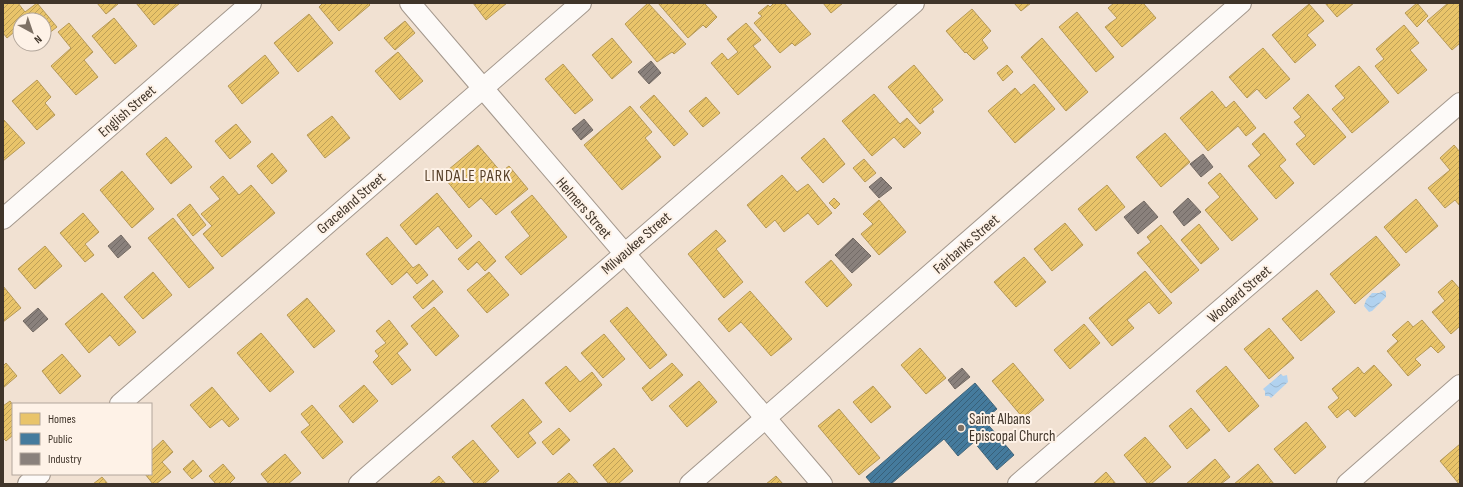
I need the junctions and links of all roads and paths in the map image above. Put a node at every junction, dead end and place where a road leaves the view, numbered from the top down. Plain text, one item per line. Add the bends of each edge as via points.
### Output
1 (251, 3) edge
2 (410, 3) edge
3 (581, 3) edge
4 (914, 3) edge
5 (1241, 3) edge
6 (482, 89) junction
7 (1460, 103) edge
8 (3, 219) edge
9 (624, 254) junction
10 (1460, 385) edge
11 (121, 403) edge
12 (765, 419) junction
13 (39, 475) edge
14 (28, 484) edge
15 (359, 484) edge
16 (690, 484) edge
17 (822, 484) edge
18 (1018, 484) edge
19 (1347, 484) edge

1 - 8 street, English Street
2 - 6 street, Helmers Street
3 - 6 street, Graceland Street
4 - 9 street, Milwaukee Street
5 - 12 street, Fairbanks Street
6 - 9 street, Helmers Street
6 - 11 street, Graceland Street
7 - 18 street, Woodard Street
9 - 12 street, Helmers Street
9 - 15 street, Milwaukee Street
10 - 19 street
12 - 16 street, Fairbanks Street
12 - 17 street, Helmers Street
13 - 14 street

